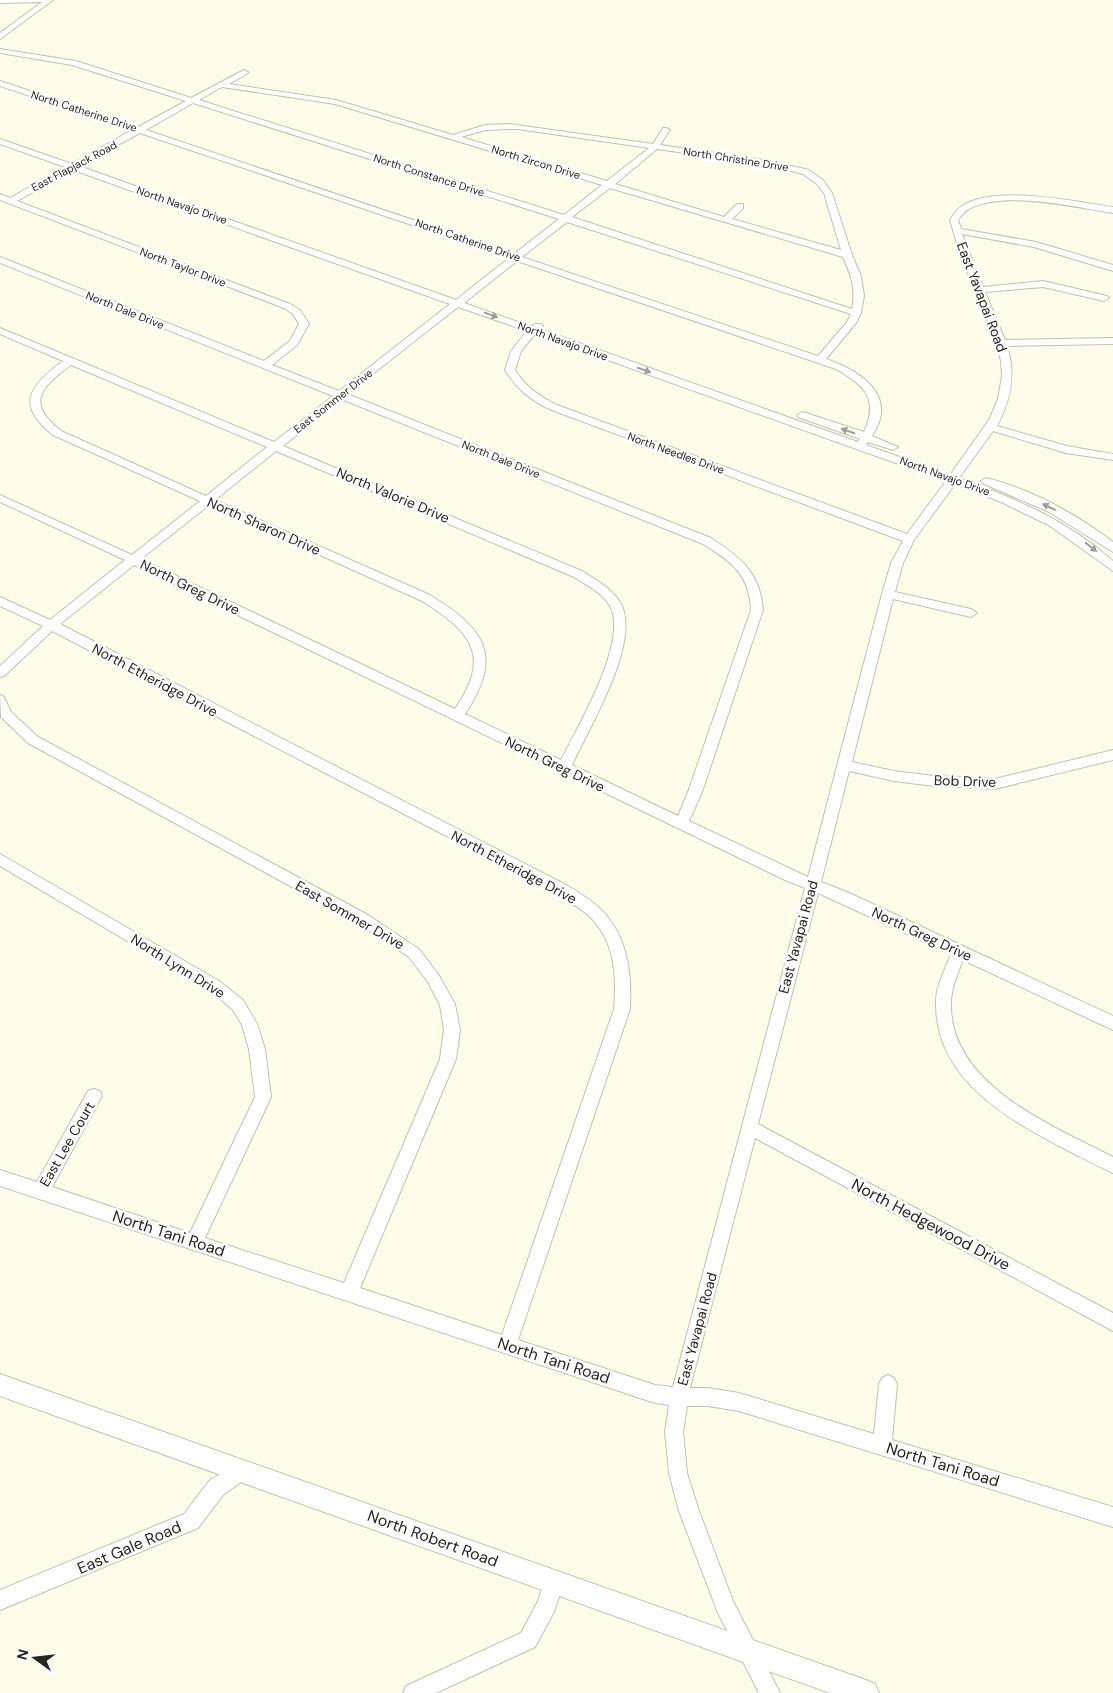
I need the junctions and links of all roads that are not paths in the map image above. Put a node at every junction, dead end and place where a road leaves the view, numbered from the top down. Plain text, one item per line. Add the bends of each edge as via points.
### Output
1 (48, 0) edge
2 (0, 1) edge
3 (0, 37) edge
4 (0, 51) edge
5 (244, 72) dead end
6 (0, 83) edge
7 (222, 85) junction
8 (194, 100) junction
9 (141, 130) junction
10 (666, 130) dead end
11 (0, 133) edge
12 (455, 137) junction
13 (0, 141) edge
14 (655, 147) junction
15 (82, 161) junction
16 (72, 167) junction
17 (608, 184) junction
18 (0, 197) edge
19 (10, 201) junction
20 (740, 206) dead end
21 (1113, 210) edge
22 (565, 218) junction
23 (726, 220) junction
24 (956, 231) junction
25 (847, 255) junction
26 (516, 256) junction
27 (0, 260) edge
28 (1113, 268) edge
29 (980, 290) junction
30 (1104, 298) dead end
31 (462, 300) junction
32 (856, 313) junction
33 (537, 327) junction
34 (0, 331) edge
35 (1113, 341) edge
36 (1002, 343) junction
37 (821, 359) junction
38 (71, 360) junction
39 (265, 365) junction
40 (340, 395) junction
41 (991, 426) junction
42 (863, 442) junction
43 (277, 446) junction
44 (1113, 457) edge
45 (957, 475) junction
46 (0, 498) edge
47 (208, 500) junction
48 (909, 539) junction
49 (1113, 548) edge
50 (134, 560) junction
51 (1113, 567) edge
52 (888, 594) junction
53 (0, 601) edge
54 (971, 612) dead end
55 (51, 625) junction
56 (0, 673) edge
57 (0, 700) edge
58 (457, 716) junction
59 (1113, 755) edge
60 (844, 765) junction
61 (564, 768) junction
62 (681, 824) junction
63 (0, 859) edge
64 (812, 884) junction
65 (959, 951) junction
66 (1113, 1023) edge
67 (94, 1096) dead end
68 (749, 1127) junction
69 (1113, 1165) edge
70 (0, 1178) edge
71 (40, 1192) junction
72 (196, 1241) junction
73 (349, 1293) junction
74 (1113, 1322) edge
75 (507, 1345) junction
76 (888, 1384) dead end
77 (0, 1385) edge
78 (679, 1398) junction
79 (882, 1444) junction
80 (241, 1470) junction
81 (1113, 1517) edge
82 (554, 1581) junction
83 (0, 1600) edge
84 (748, 1650) junction
85 (413, 1693) edge
86 (770, 1693) edge
87 (866, 1693) edge

1 - 2 street
1 - 3 street
4 - 8 street, North Constance Drive via 72,63
5 - 7 street, East Flapjack Road
6 - 9 street, North Catherine Drive
7 - 8 street, East Flapjack Road
7 - 12 street, North Zircon Drive via 336,102
8 - 9 street, East Flapjack Road
8 - 22 street, North Constance Drive
9 - 15 street, East Flapjack Road
9 - 26 street, North Catherine Drive
10 - 14 street, East Sommer Drive
11 - 15 street, North Navajo Drive
12 - 14 street, North Christine Drive via 472,129 502,125
12 - 17 street, North Zircon Drive
13 - 16 street, North Navajo Drive
14 - 17 street, East Sommer Drive
14 - 25 street, North Christine Drive via 770,163 806,172 828,193
15 - 16 street, East Flapjack Road
15 - 31 street, North Navajo Drive
16 - 19 street, East Flapjack Road
16 - 31 street, North Navajo Drive
17 - 22 street, East Sommer Drive
17 - 23 street, North Zircon Drive
18 - 19 street, North Taylor Drive
19 - 39 street, North Taylor Drive via 297,312 304,324 302,335
20 - 23 street
21 - 24 street, East Yavapai Road via 996,197 964,206 956,213
22 - 26 street, East Sommer Drive
22 - 32 street, North Constance Drive
23 - 25 street, North Zircon Drive
24 - 28 street via 1040,245
24 - 29 street, East Yavapai Road
25 - 32 street, North Christine Drive via 856,276 859,296
26 - 31 street, East Sommer Drive
26 - 37 street, North Catherine Drive
27 - 39 street, North Dale Drive
29 - 30 street via 1026,284 1053,285
29 - 36 street, East Yavapai Road
31 - 33 street, North Navajo Drive
31 - 40 street, East Sommer Drive
32 - 37 street, North Christine Drive
33 - 42 street, North Navajo Drive
33 - 48 street, North Needles Drive via 514,353 510,370 530,396
34 - 38 street, North Valorie Drive
35 - 36 street
36 - 41 street, East Yavapai Road via 1008,369 1006,389 1001,408
37 - 42 street, North Catherine Drive via 854,374 875,400 878,413
38 - 43 street, North Valorie Drive
38 - 47 street, North Sharon Drive via 42,384 34,400 35,414 44,425
39 - 40 street, North Dale Drive
40 - 43 street, East Sommer Drive
40 - 62 street, North Dale Drive via 708,541 746,571 757,593 757,610
41 - 44 street via 1066,450
41 - 45 street, East Yavapai Road
42 - 45 street, North Navajo Drive
43 - 47 street, East Sommer Drive
43 - 61 street, North Valorie Drive via 578,574 609,597 621,622 620,644 612,669
45 - 48 street, East Yavapai Road
49 -> 45 street, North Navajo Drive via 1061,512 1027,496
45 -> 51 street, North Navajo Drive via 1050,520 1077,536
46 - 50 street, North Greg Drive
47 - 50 street, East Sommer Drive
47 - 58 street, North Sharon Drive via 426,598 465,626 479,646 481,667 474,688
48 - 52 street, East Yavapai Road
50 - 55 street, East Sommer Drive
50 - 58 street, North Greg Drive
52 - 54 street
52 - 60 street, East Yavapai Road
53 - 55 street, North Etheridge Drive
55 - 56 street, East Sommer Drive
55 - 75 street, North Etheridge Drive via 563,890 593,911 608,929 620,952 624,982 622,1009
57 - 73 street, East Sommer Drive via 5,714 33,740 363,920 414,953 433,978 447,1004 452,1030 448,1060
58 - 61 street, North Greg Drive
59 - 60 street, Bob Drive via 995,784 926,780
60 - 64 street, East Yavapai Road
61 - 62 street, North Greg Drive
62 - 64 street, North Greg Drive
63 - 72 street, North Lynn Drive via 214,985 239,1006 252,1031 263,1097
64 - 65 street, North Greg Drive
64 - 68 street, East Yavapai Road
65 - 66 street, North Greg Drive
65 - 69 street via 943,1003 946,1034 960,1064 981,1087 1009,1109
67 - 71 street, East Lee Court
68 - 74 street, North Hedgewood Drive
68 - 78 street, East Yavapai Road
70 - 71 street, North Tani Road
71 - 72 street, North Tani Road
72 - 73 street, North Tani Road
73 - 75 street, North Tani Road
75 - 78 street, North Tani Road via 655,1394
76 - 79 street
77 - 80 main road, North Robert Road
78 - 79 street, North Tani Road via 708,1396 739,1402
78 - 84 street, East Yavapai Road via 674,1432 678,1473 725,1606
79 - 81 street, North Tani Road
80 - 82 main road, North Robert Road
80 - 83 street, East Gale Road via 216,1488 190,1521
82 - 84 main road, North Robert Road
82 - 85 street via 547,1605 528,1640
84 - 86 street, East Yavapai Road
84 - 87 main road, North Robert Road

